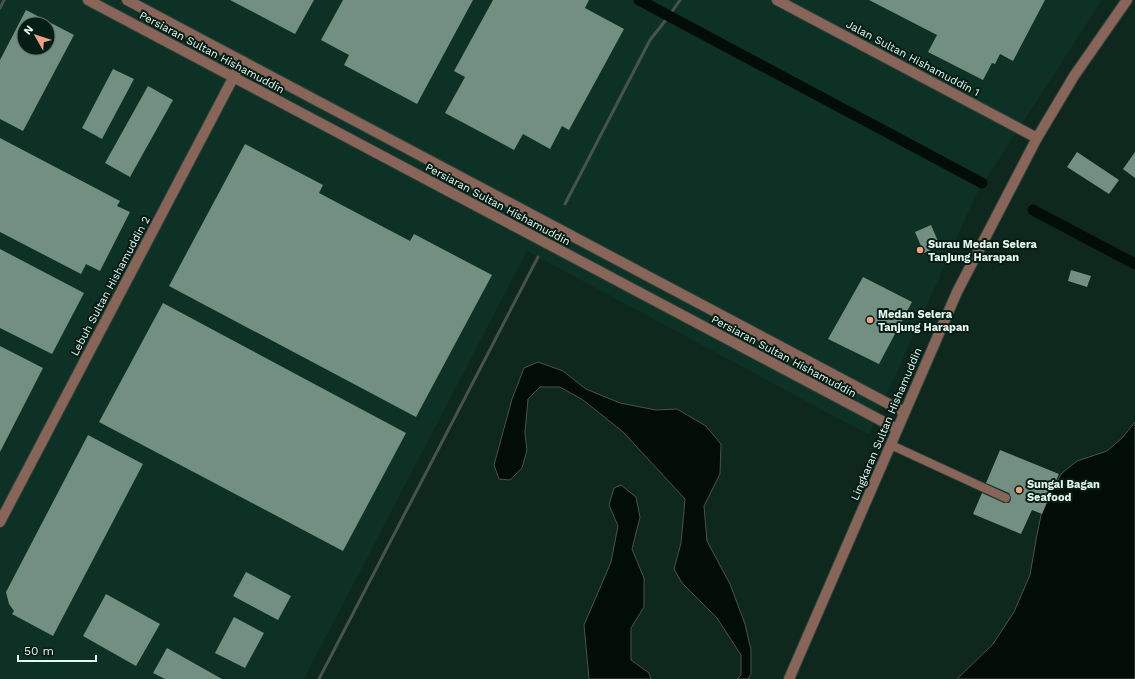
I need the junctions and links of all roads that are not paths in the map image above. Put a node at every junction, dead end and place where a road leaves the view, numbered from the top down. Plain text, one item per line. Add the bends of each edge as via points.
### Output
1 (88, 0) edge
2 (127, 0) edge
3 (777, 0) edge
4 (1127, 0) edge
5 (242, 61) junction
6 (233, 77) junction
7 (1037, 138) junction
8 (712, 311) junction
9 (704, 327) junction
10 (904, 412) junction
11 (897, 429) junction
12 (891, 445) junction
13 (1006, 498) dead end
14 (0, 522) edge
15 (789, 679) edge

1 - 6 street, Persiaran Sultan Hishamuddin
2 - 5 street, Persiaran Sultan Hishamuddin
3 - 7 street, Jalan Sultan Hishamuddin 1
4 - 7 street, Lingkaran Sultan Hishamuddin via 1074,76
5 - 6 street, Lebuh Sultan Hishamuddin 2
5 - 8 street, Persiaran Sultan Hishamuddin
6 - 9 street, Persiaran Sultan Hishamuddin
6 - 14 street, Lebuh Sultan Hishamuddin 2
7 - 10 street, Lingkaran Sultan Hishamuddin via 957,292
8 - 9 street
8 - 10 street, Persiaran Sultan Hishamuddin
9 - 11 street, Persiaran Sultan Hishamuddin
10 - 11 street, Lingkaran Sultan Hishamuddin
11 - 12 street, Lingkaran Sultan Hishamuddin
12 - 13 street
12 - 15 street, Lingkaran Sultan Hishamuddin

